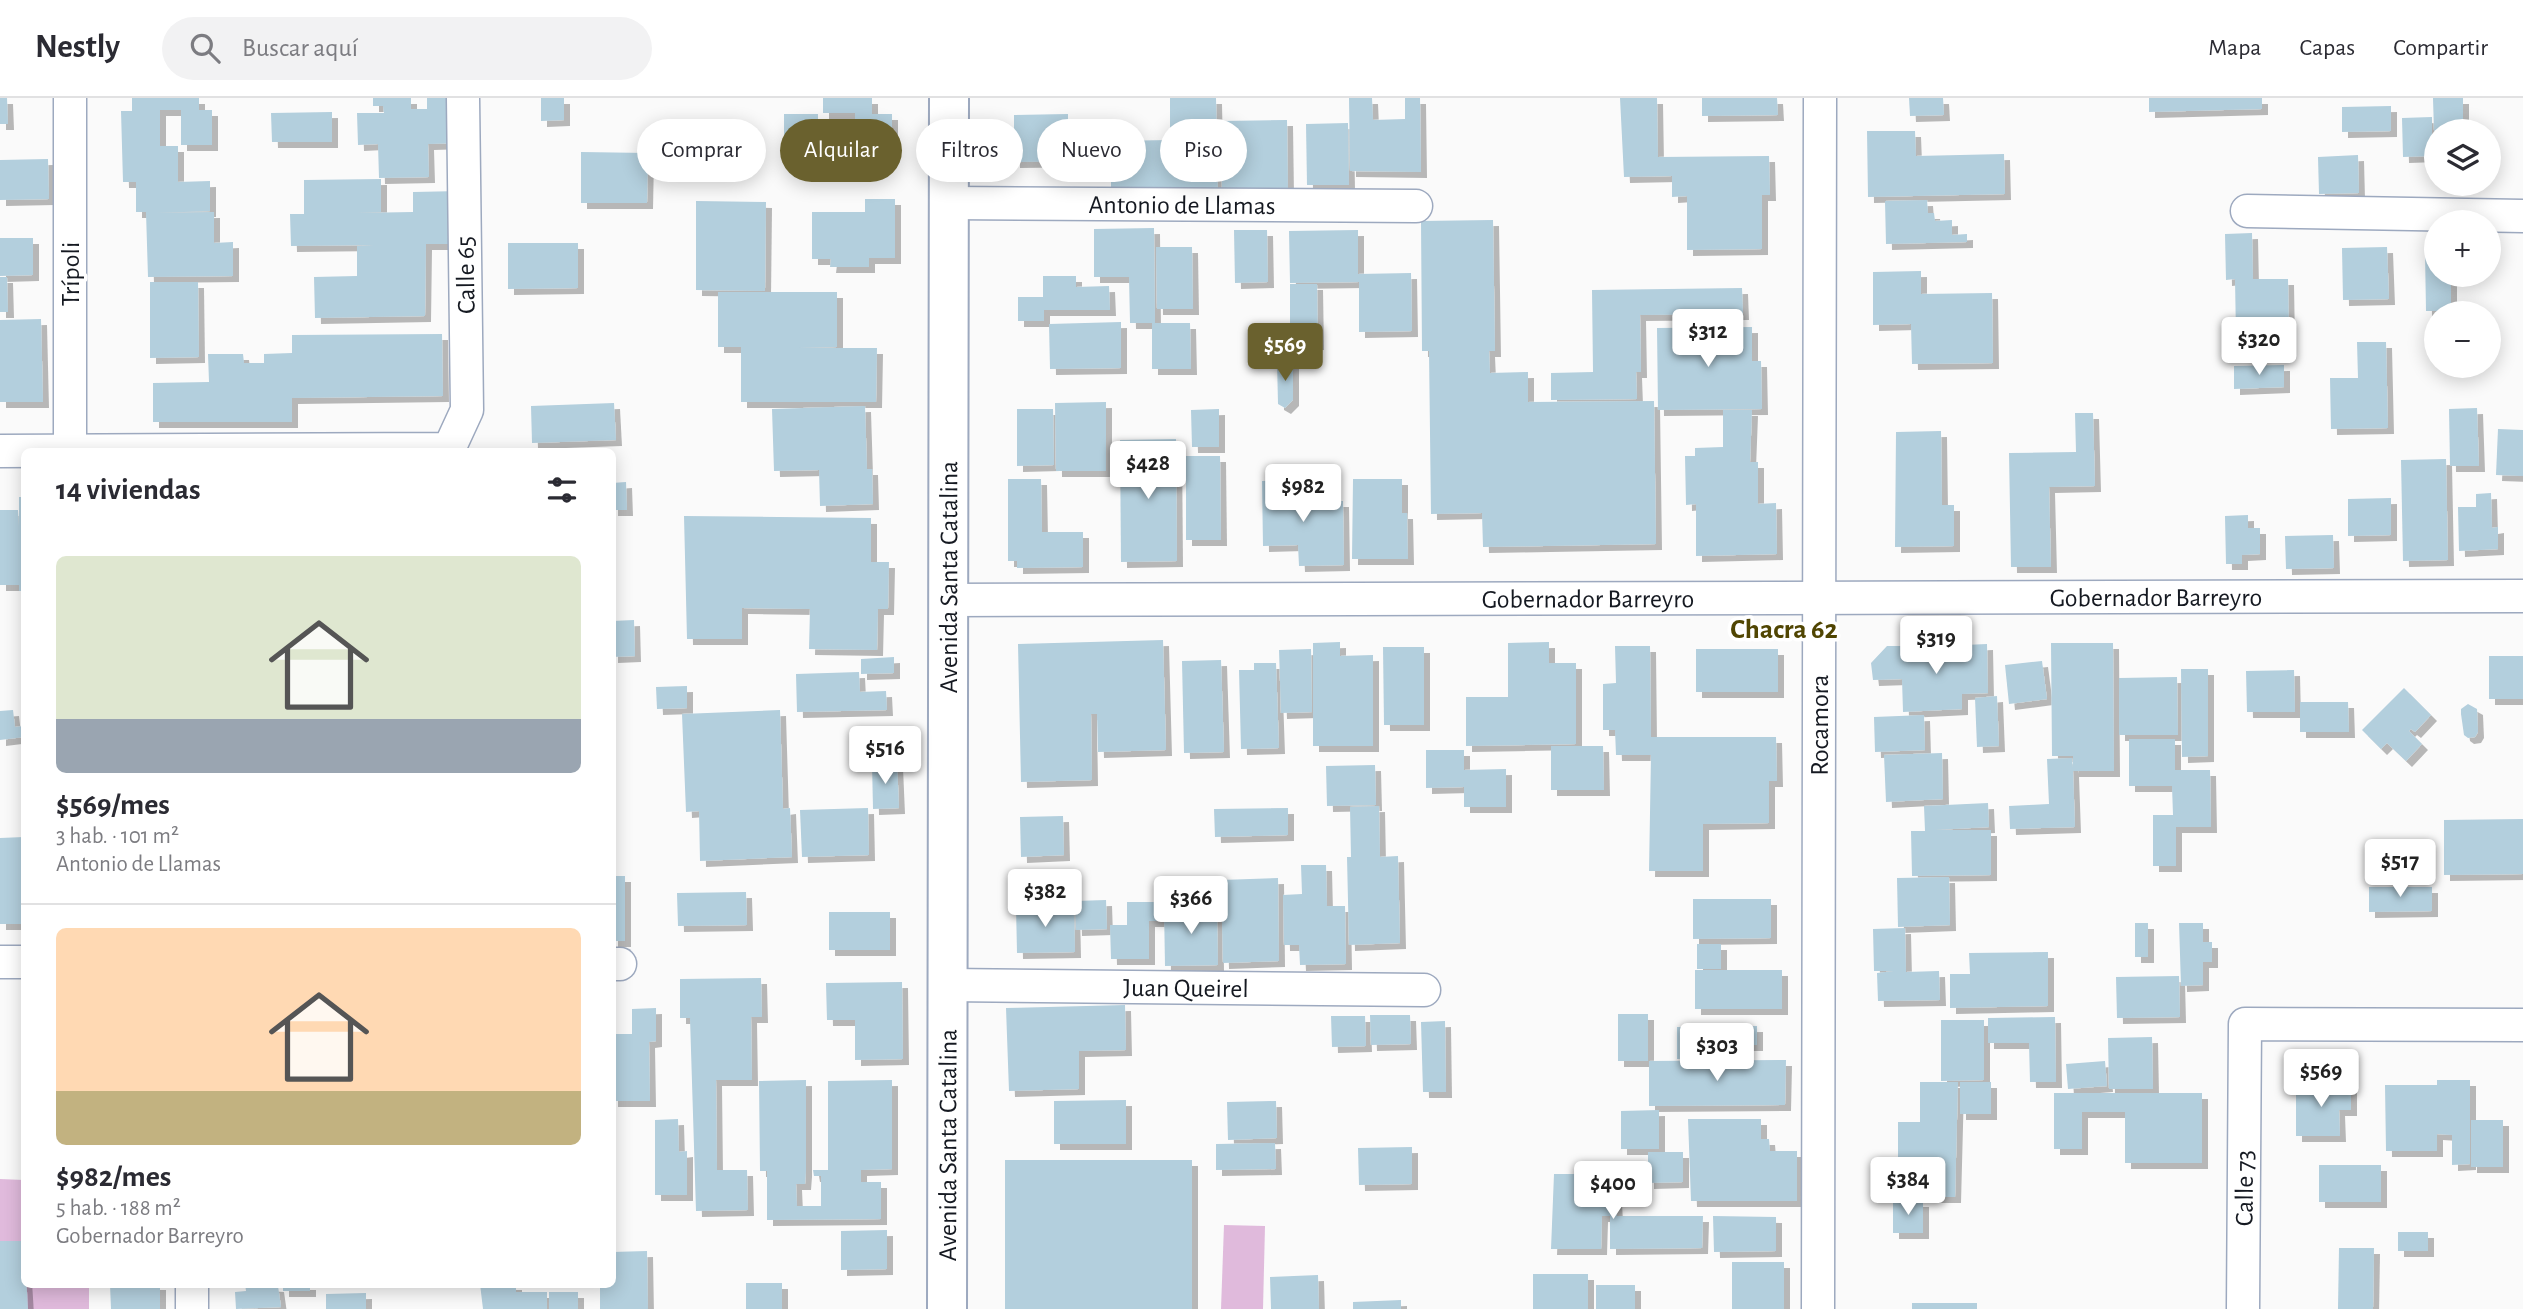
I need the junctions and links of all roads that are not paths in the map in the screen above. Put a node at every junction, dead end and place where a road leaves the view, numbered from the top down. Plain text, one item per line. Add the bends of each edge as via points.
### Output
1 (70, 98) edge
2 (463, 98) edge
3 (949, 98) edge
4 (1820, 98) edge
5 (949, 203) junction
6 (1416, 206) dead end
7 (2247, 211) dead end
8 (2523, 216) edge
9 (70, 448) edge
10 (449, 448) edge
11 (0, 451) edge
12 (21, 451) edge
13 (2523, 596) edge
14 (948, 600) junction
15 (1819, 600) junction
16 (0, 962) edge
17 (21, 962) edge
18 (948, 985) junction
19 (1424, 990) dead end
20 (2523, 1025) edge
21 (192, 1288) edge
22 (192, 1309) edge
23 (947, 1309) edge
24 (1818, 1309) edge
25 (2243, 1309) edge

1 - 9 street, Trípoli
2 - 10 street, Calle 65 via 467,410
3 - 5 main road, Avenida Santa Catalina
4 - 15 street, Rocamora
5 - 6 street, Antonio de Llamas
5 - 14 main road, Avenida Santa Catalina
7 - 8 street
11 - 12 street
13 - 15 street, Gobernador Barreyro
14 - 15 street, Gobernador Barreyro
14 - 18 main road, Avenida Santa Catalina
15 - 24 street, Rocamora
16 - 17 street
18 - 19 street, Juan Queirel
18 - 23 main road, Avenida Santa Catalina
20 - 25 street, Calle 73 via 2245,1024
21 - 22 street

